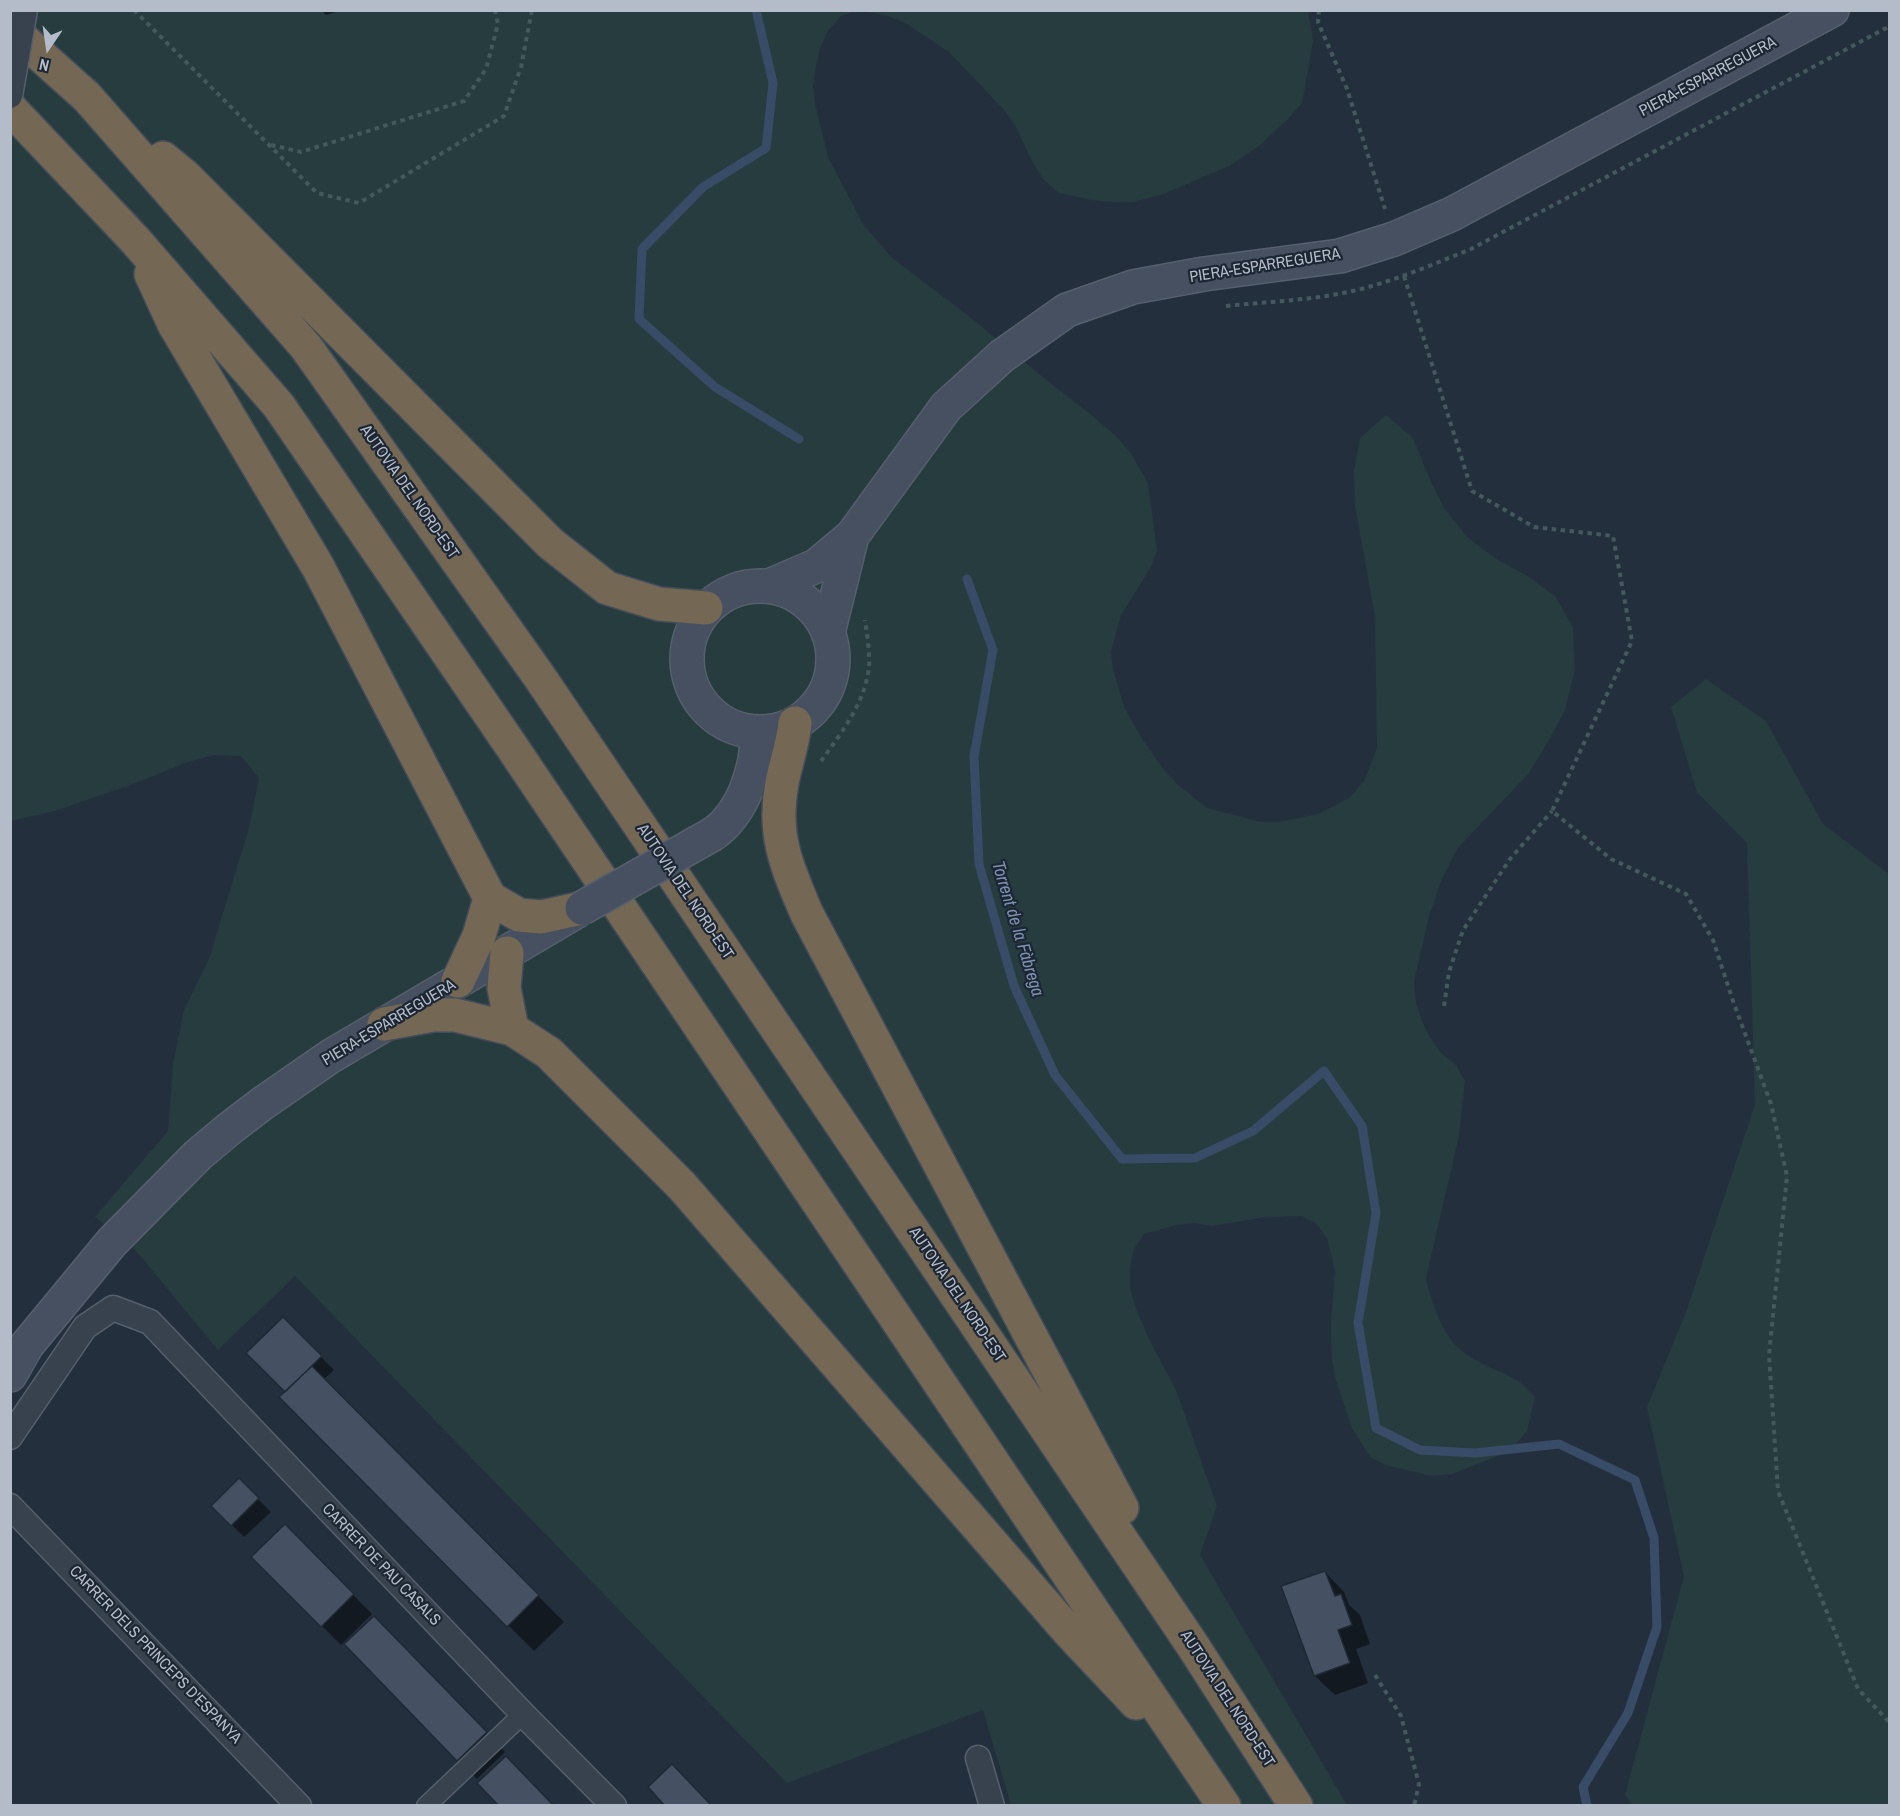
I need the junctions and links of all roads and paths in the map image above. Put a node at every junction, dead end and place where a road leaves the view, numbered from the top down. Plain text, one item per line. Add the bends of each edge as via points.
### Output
1 (25, 10) edge
2 (134, 10) edge
3 (495, 10) edge
4 (532, 10) edge
5 (1319, 10) edge
6 (1832, 10) edge
7 (1890, 26) edge
8 (10, 28) edge
9 (10, 96) edge
10 (87, 97) junction
11 (10, 108) edge
12 (270, 145) junction
13 (1394, 239) junction
14 (135, 240) junction
15 (1404, 276) junction
16 (1222, 306) dead end
17 (852, 536) junction
18 (769, 586) junction
19 (706, 608) junction
20 (865, 615) dead end
21 (828, 633) junction
22 (795, 723) junction
23 (757, 732) junction
24 (819, 764) dead end
25 (1552, 811) junction
26 (490, 898) junction
27 (582, 908) junction
28 (507, 952) junction
29 (458, 981) junction
30 (1444, 1006) dead end
31 (384, 1024) junction
32 (512, 1029) junction
33 (19, 1352) edge
34 (10, 1375) edge
35 (10, 1437) edge
36 (10, 1506) edge
37 (1191, 1643) junction
38 (1375, 1675) dead end
39 (524, 1714) junction
40 (1890, 1723) edge
41 (978, 1758) dead end
42 (1203, 1774) junction
43 (299, 1806) edge
44 (426, 1806) edge
45 (614, 1806) edge
46 (992, 1806) edge
47 (1224, 1806) edge
48 (1296, 1806) edge
49 (1414, 1806) edge

1 - 9 street, bridge
2 - 12 path
3 - 12 path via 498,24 486,69 464,101 301,152
4 - 12 path via 521,67 504,116 359,203 317,193
5 - 13 path via 1318,22 1347,89
6 - 13 main road, PIERA-ESPARREGUERA via 1452,214
7 - 15 path via 1471,249
8 - 10 highway, AUTOVIA DEL NORD-EST
10 - 19 highway via 185,176 550,543 607,588 659,604
10 - 37 highway, AUTOVIA DEL NORD-EST via 306,347 541,679
11 - 14 highway
13 - 17 main road, PIERA-ESPARREGUERA via 1340,256 1133,287 1067,310 1002,356 946,407
14 - 26 highway via 174,324 318,567
14 - 42 highway via 279,406 338,490
15 - 16 path via 1311,298
15 - 25 path via 1472,491 1534,527 1612,536 1632,641
17 - 18 main road, PIERA-ESPARREGUERA via 816,566
17 - 21 main road, PIERA-ESPARREGUERA
18 - 19 main road, PIERA-ESPARREGUERA via 727,593
18 - 21 main road, PIERA-ESPARREGUERA via 797,596 815,610
19 - 23 main road, PIERA-ESPARREGUERA via 693,627 686,651 688,675 697,697 713,715 734,728
20 - 24 path via 869,665 865,689 854,713
21 - 22 main road, PIERA-ESPARREGUERA via 832,672 825,693 813,710
22 - 23 main road, PIERA-ESPARREGUERA
22 - 37 highway via 778,816 781,847 797,892
23 - 27 main road, PIERA-ESPARREGUERA, bridge via 758,747 746,790 723,826
25 - 30 path via 1510,860 1463,930 1449,972
25 - 40 path via 1611,859 1686,894 1713,940 1771,1104 1786,1176 1769,1355 1778,1491 1858,1689
26 - 27 highway via 519,915 542,917
26 - 29 highway via 479,936
27 - 28 main road, PIERA-ESPARREGUERA
28 - 29 main road, PIERA-ESPARREGUERA
28 - 32 highway via 504,988
29 - 31 main road, PIERA-ESPARREGUERA
31 - 32 highway via 455,1015
31 - 33 main road, PIERA-ESPARREGUERA via 263,1102 198,1155 112,1242
32 - 42 highway via 549,1053 682,1186 1069,1632
33 - 34 main road, PIERA-ESPARREGUERA
35 - 39 street, CARRER DE PAU CASALS via 85,1327 113,1308 150,1322
36 - 43 street, CARRER DELS PRINCEPS D'ESPANYA
37 - 48 highway, AUTOVIA DEL NORD-EST
38 - 49 path via 1401,1716 1419,1784
39 - 44 street
39 - 45 street, CARRER DE PAU CASALS
41 - 46 street
42 - 47 highway

